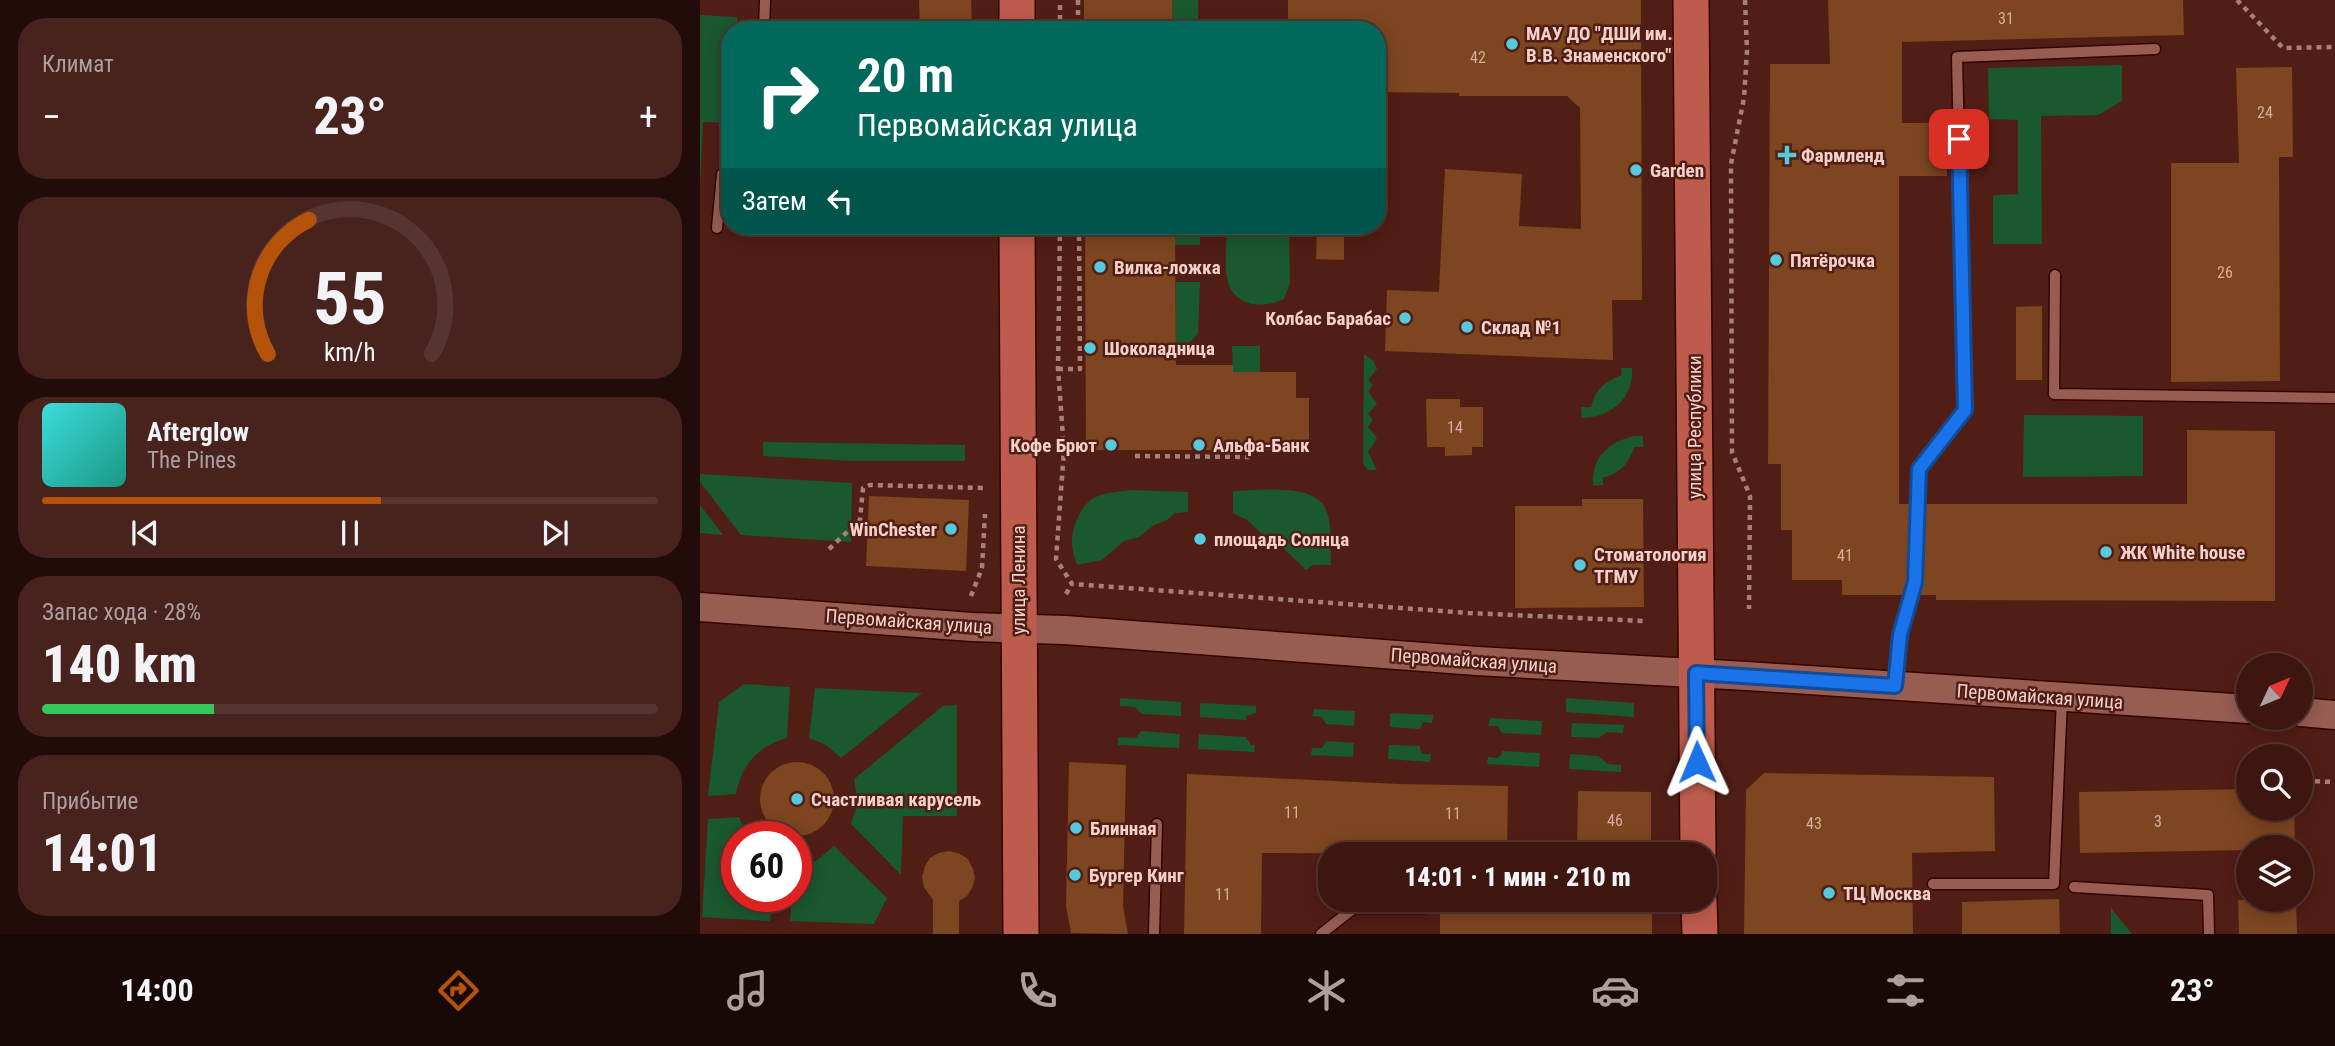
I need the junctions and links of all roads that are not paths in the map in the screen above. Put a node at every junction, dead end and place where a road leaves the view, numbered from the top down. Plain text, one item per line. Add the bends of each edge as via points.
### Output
1 (765, 0) edge
2 (1017, 0) edge
3 (1691, 0) edge
4 (764, 21) edge
5 (1017, 21) edge
6 (2155, 50) dead end
7 (721, 185) edge
8 (717, 228) dead end
9 (1017, 235) edge
10 (2055, 275) dead end
11 (2335, 398) edge
12 (700, 607) edge
13 (1018, 628) junction
14 (1696, 673) junction
15 (1895, 686) junction
16 (2062, 698) junction
17 (2236, 708) edge
18 (2314, 713) edge
19 (2335, 715) edge
20 (1157, 824) dead end
21 (1699, 842) edge
22 (1933, 884) dead end
23 (2074, 887) dead end
24 (1349, 912) edge
25 (1699, 912) edge
26 (1021, 934) edge
27 (1154, 934) edge
28 (1321, 934) edge
29 (1700, 934) edge
30 (2209, 934) edge

1 - 4 lane
2 - 5 main road
3 - 14 main road, улица Республики
6 - 15 lane via 1957,57 1965,410 1919,469 1915,582 1900,635
7 - 8 lane
9 - 13 main road, улица Ленина
10 - 11 lane via 2054,394
12 - 13 street, Первомайская улица
13 - 14 street, Первомайская улица
13 - 26 main road, улица Ленина
14 - 15 street, Первомайская улица
14 - 21 main road, улица Республики
15 - 16 street, Первомайская улица
16 - 17 street, Первомайская улица
16 - 22 lane via 2054,884
18 - 19 street
20 - 27 lane
23 - 30 lane via 2208,895
24 - 28 lane
25 - 29 main road

